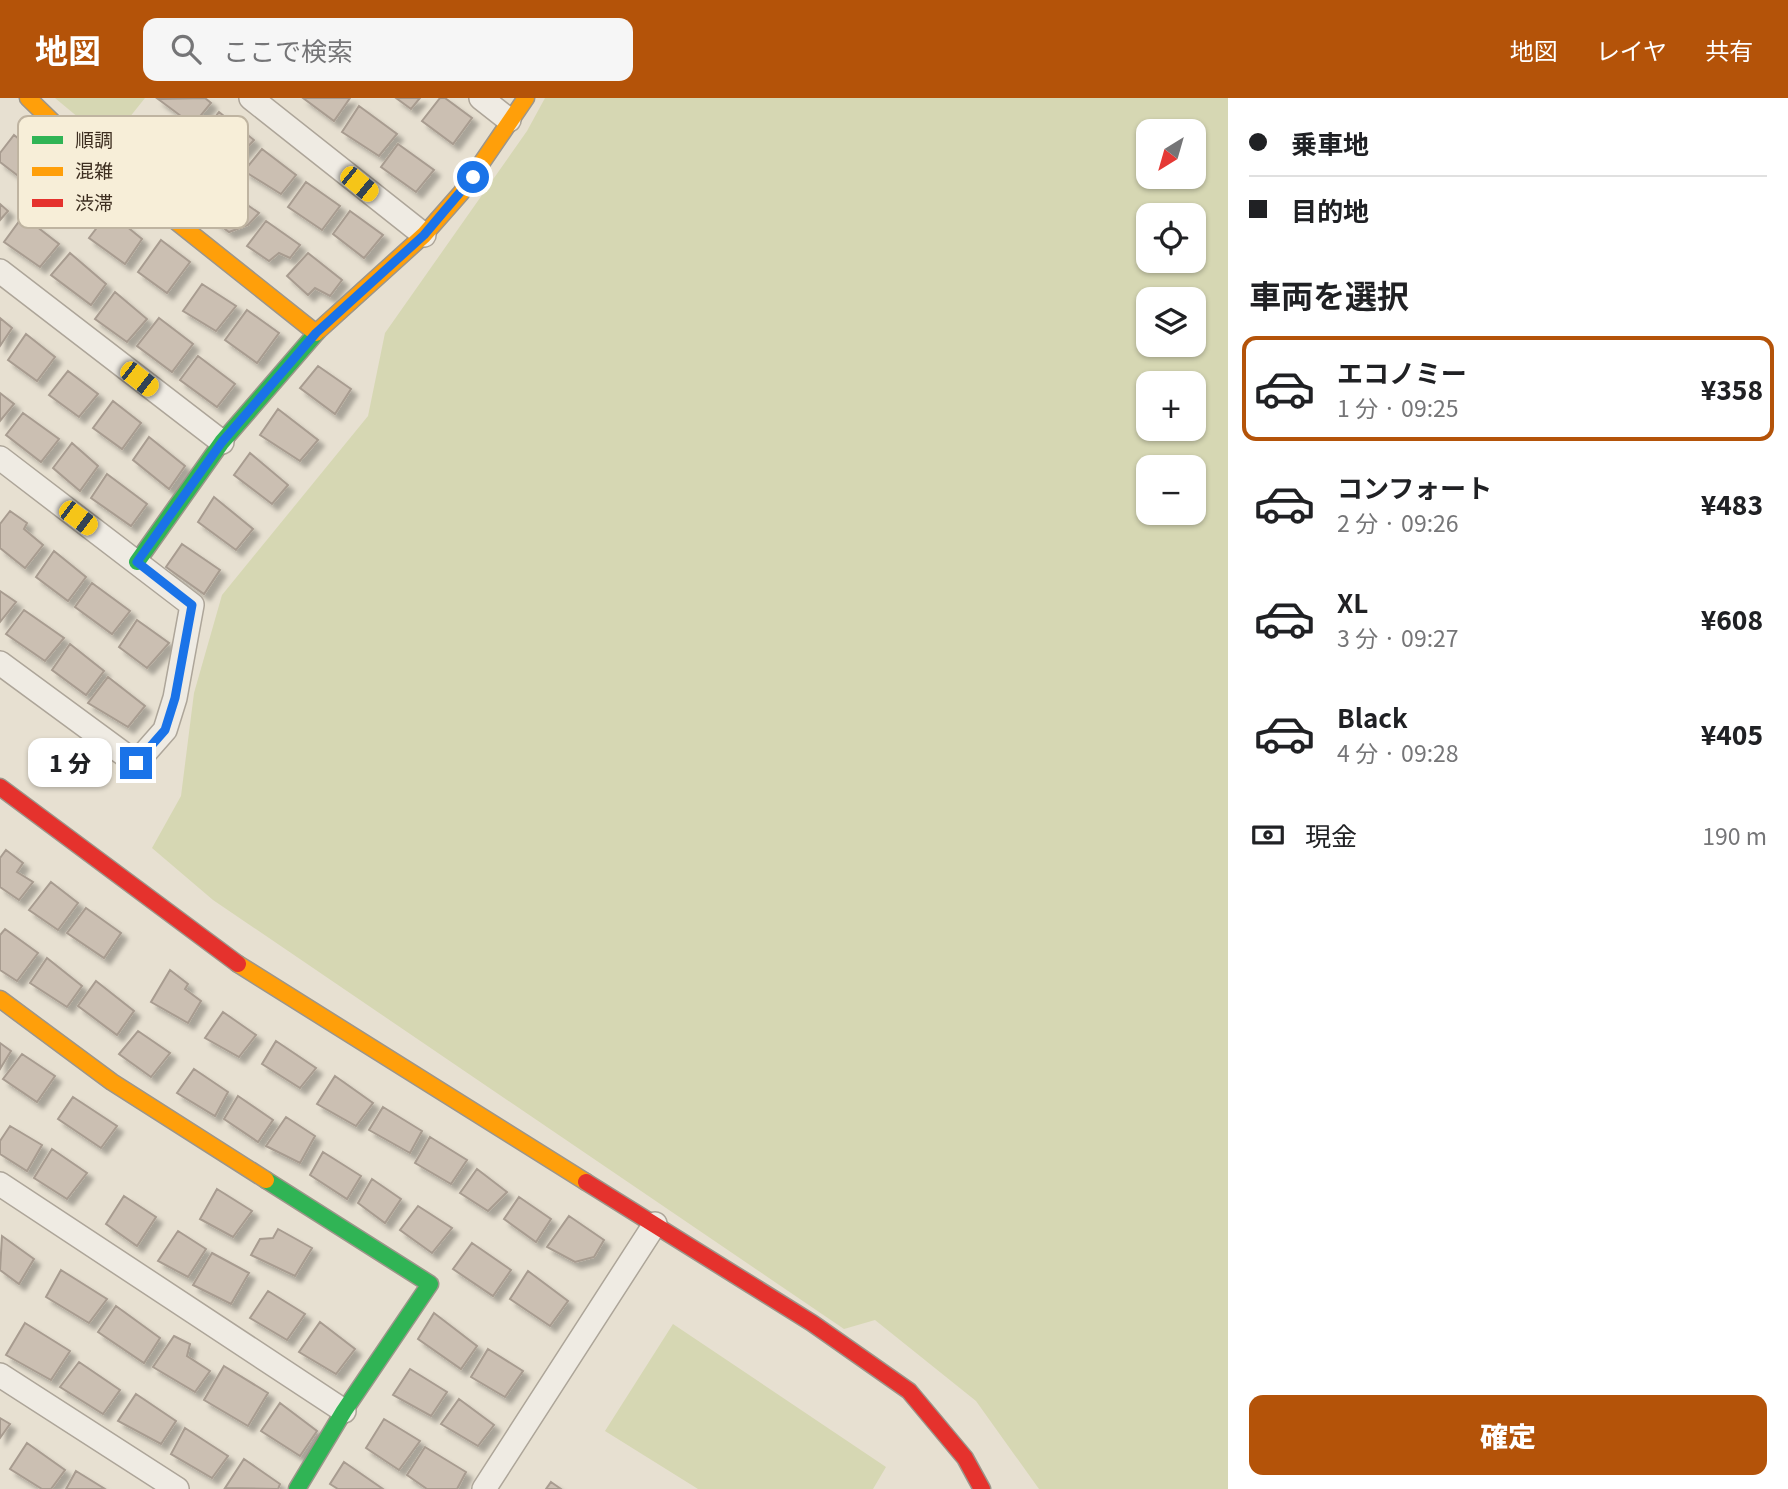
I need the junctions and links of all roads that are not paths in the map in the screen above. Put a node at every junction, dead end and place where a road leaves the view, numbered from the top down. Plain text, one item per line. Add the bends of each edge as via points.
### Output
1 (28, 98) edge
2 (251, 98) edge
3 (481, 98) edge
4 (526, 98) edge
5 (47, 116) edge
6 (509, 120) junction
7 (184, 228) edge
8 (424, 235) junction
9 (0, 271) edge
10 (316, 333) junction
11 (222, 442) junction
12 (0, 458) edge
13 (137, 562) junction
14 (0, 663) edge
15 (0, 787) edge
16 (0, 999) edge
17 (0, 1184) edge
18 (655, 1224) junction
19 (0, 1375) edge
20 (344, 1410) junction
21 (177, 1489) edge
22 (297, 1489) edge
23 (484, 1489) edge
24 (982, 1489) edge

1 - 5 street
2 - 8 street
3 - 6 street
4 - 6 street
6 - 8 street via 461,193
7 - 10 street
8 - 10 street
9 - 11 street
10 - 11 street
11 - 13 street
12 - 13 street
13 - 14 street via 192,605 165,730 136,763
15 - 18 street via 241,966
16 - 20 street via 112,1082 430,1284
17 - 20 street
18 - 23 street
18 - 24 street via 812,1323 909,1391 965,1458
19 - 21 street
20 - 22 street

